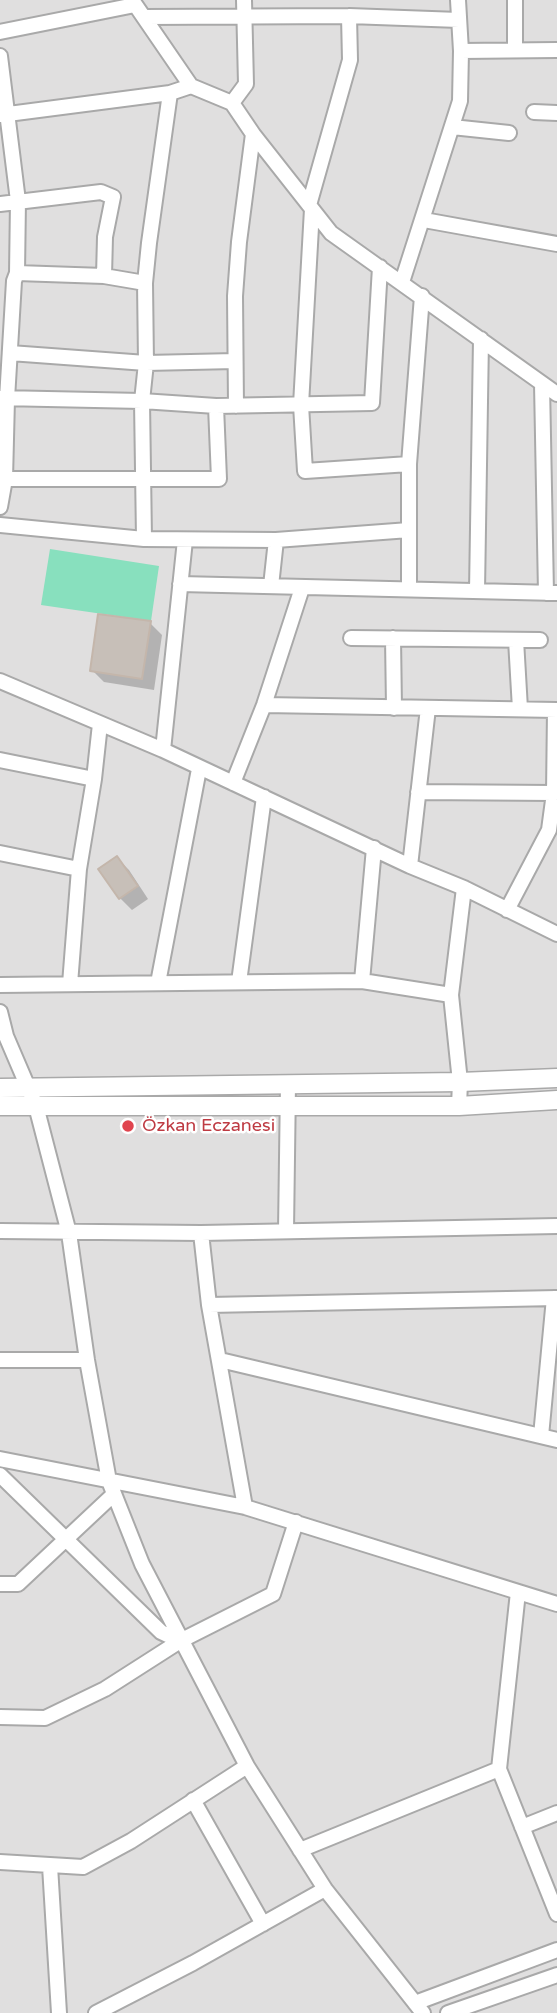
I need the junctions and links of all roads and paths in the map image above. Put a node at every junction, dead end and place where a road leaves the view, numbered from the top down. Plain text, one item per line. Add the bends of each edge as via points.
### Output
1 (244, 0) edge
2 (458, 0) edge
3 (515, 0) edge
4 (134, 2) edge
5 (349, 16) junction
6 (145, 17) junction
7 (245, 17) junction
8 (459, 20) junction
9 (0, 32) edge
10 (515, 50) junction
11 (557, 50) edge
12 (461, 51) junction
13 (0, 56) edge
14 (191, 86) junction
15 (170, 93) junction
16 (232, 103) junction
17 (534, 112) dead end
18 (557, 113) edge
19 (3, 115) edge
20 (452, 127) junction
21 (509, 133) dead end
22 (253, 134) junction
23 (18, 201) junction
24 (0, 204) edge
25 (310, 207) junction
26 (424, 220) junction
27 (557, 244) edge
28 (380, 267) junction
29 (104, 276) junction
30 (10, 280) edge
31 (402, 282) junction
32 (145, 283) junction
33 (422, 296) junction
34 (481, 339) junction
35 (10, 353) junction
36 (235, 361) junction
37 (146, 363) junction
38 (542, 384) junction
39 (557, 394) edge
40 (3, 399) edge
41 (142, 401) junction
42 (301, 405) junction
43 (216, 406) junction
44 (236, 406) junction
45 (409, 464) junction
46 (5, 479) junction
47 (141, 480) junction
48 (0, 507) edge
49 (0, 525) edge
50 (409, 530) junction
51 (144, 540) junction
52 (185, 540) junction
53 (276, 540) junction
54 (180, 584) junction
55 (271, 586) junction
56 (302, 588) junction
57 (409, 588) junction
58 (477, 591) junction
59 (551, 593) edge
60 (351, 638) dead end
61 (393, 638) junction
62 (516, 640) junction
63 (540, 640) dead end
64 (0, 681) edge
65 (264, 705) junction
66 (394, 708) junction
67 (428, 708) junction
68 (520, 709) junction
69 (556, 710) edge
70 (100, 724) junction
71 (163, 750) junction
72 (556, 759) edge
73 (0, 760) edge
74 (199, 769) junction
75 (94, 779) junction
76 (233, 783) junction
77 (418, 792) junction
78 (554, 793) junction
79 (264, 797) junction
80 (553, 830) edge
81 (374, 848) junction
82 (0, 853) edge
83 (410, 866) junction
84 (79, 869) junction
85 (464, 888) junction
86 (507, 910) junction
87 (557, 934) edge
88 (362, 981) junction
89 (239, 982) junction
90 (158, 983) junction
91 (70, 984) junction
92 (0, 985) edge
93 (451, 995) junction
94 (0, 1012) edge
95 (557, 1078) edge
96 (460, 1082) junction
97 (288, 1084) junction
98 (0, 1088) edge
99 (29, 1089) junction
100 (557, 1100) edge
101 (288, 1105) junction
102 (0, 1106) edge
103 (36, 1106) junction
104 (459, 1106) junction
105 (557, 1226) edge
106 (0, 1231) edge
107 (286, 1231) junction
108 (69, 1233) junction
109 (201, 1233) junction
110 (555, 1298) edge
111 (209, 1305) junction
112 (0, 1360) edge
113 (87, 1360) junction
114 (220, 1360) junction
115 (541, 1436) junction
116 (557, 1440) edge
117 (0, 1459) edge
118 (0, 1475) edge
119 (111, 1487) junction
120 (245, 1507) junction
121 (296, 1522) junction
122 (65, 1539) junction
123 (0, 1584) edge
124 (518, 1592) junction
125 (557, 1604) edge
126 (180, 1641) junction
127 (0, 1717) edge
128 (247, 1766) junction
129 (499, 1769) junction
130 (193, 1800) junction
131 (557, 1813) edge
132 (522, 1827) junction
133 (300, 1850) junction
134 (0, 1862) edge
135 (50, 1866) junction
136 (325, 1889) junction
137 (557, 1914) edge
138 (263, 1924) junction
139 (557, 1950) edge
140 (557, 1975) edge
141 (419, 2008) edge
142 (59, 2013) edge
143 (96, 2013) edge
144 (448, 2013) edge

1 - 7 street
2 - 8 street
3 - 10 street
4 - 6 street
4 - 9 street
5 - 7 street
5 - 8 street
5 - 25 street via 350,60
6 - 7 street
6 - 14 street
7 - 16 street via 246,84
8 - 12 street
10 - 11 street
10 - 12 street
12 - 20 street via 460,101
13 - 19 street
14 - 15 street
14 - 16 street
15 - 19 street
15 - 32 street
16 - 22 street
17 - 18 street
19 - 23 street
20 - 21 street
20 - 26 street
22 - 25 street
22 - 36 street via 238,255
23 - 24 street
23 - 29 street via 101,192 113,197
23 - 30 street
25 - 28 street via 331,233
25 - 42 street
26 - 27 street
26 - 31 street
28 - 31 street
28 - 42 street via 372,403
29 - 30 street
29 - 32 street
30 - 35 street
31 - 33 street
32 - 37 street
33 - 34 street
33 - 45 street
34 - 38 street
34 - 58 street
35 - 37 street
35 - 40 street
36 - 37 street
36 - 44 street
37 - 41 street
38 - 39 street
38 - 59 street
40 - 41 street
40 - 46 street
41 - 43 street
41 - 47 street
42 - 44 street
42 - 45 street via 304,471
43 - 44 street
43 - 47 street via 219,479
45 - 50 street
46 - 47 street
46 - 48 street
47 - 51 street
49 - 51 street
50 - 53 street
50 - 57 street
51 - 52 street
52 - 53 street
52 - 54 street
53 - 55 street
54 - 55 street
54 - 71 street
55 - 56 street
56 - 57 street
56 - 65 street
57 - 58 street
58 - 59 street
60 - 61 street
61 - 62 street
61 - 66 street
62 - 63 street
62 - 68 street
64 - 70 street
65 - 66 street
65 - 76 street
66 - 67 street
67 - 68 street
67 - 77 street
68 - 69 street
69 - 72 street
70 - 71 street
70 - 75 street
71 - 74 street
72 - 78 street
73 - 75 street
74 - 76 street
74 - 90 street
75 - 84 street
76 - 79 street
77 - 78 street
77 - 83 street
78 - 80 street
79 - 81 street
79 - 89 street
80 - 86 street
81 - 83 street
81 - 88 street
82 - 84 street
83 - 85 street
84 - 91 street
85 - 86 street
85 - 93 street
86 - 87 street
88 - 89 street
88 - 93 street
89 - 90 street
90 - 91 street
91 - 92 street
93 - 96 street
94 - 99 street
95 - 96 street
96 - 97 street
96 - 104 street
97 - 99 street
97 - 101 street
98 - 99 street
99 - 103 street
100 - 104 street
101 - 103 street
101 - 104 street
101 - 107 street
102 - 103 street
103 - 108 street
105 - 107 street
106 - 108 street
107 - 109 street
108 - 109 street
108 - 113 street
109 - 111 street
110 - 111 street
110 - 115 street
111 - 114 street
112 - 113 street
113 - 119 street
114 - 115 street
114 - 120 street
115 - 116 street
117 - 119 street
118 - 122 street
119 - 120 street
119 - 122 street
119 - 126 street
120 - 121 street
121 - 124 street
121 - 126 street via 273,1594
122 - 123 street via 18,1584
122 - 126 street via 161,1632
124 - 125 street
124 - 129 street
126 - 127 street via 105,1689 45,1718
126 - 128 street
128 - 130 street
128 - 133 street
129 - 132 street
129 - 133 street
130 - 135 street via 83,1867
130 - 138 street
131 - 132 street
132 - 137 street
133 - 136 street
134 - 135 street
135 - 142 street
136 - 138 street
136 - 141 street
138 - 143 street
139 - 141 street
140 - 144 street

